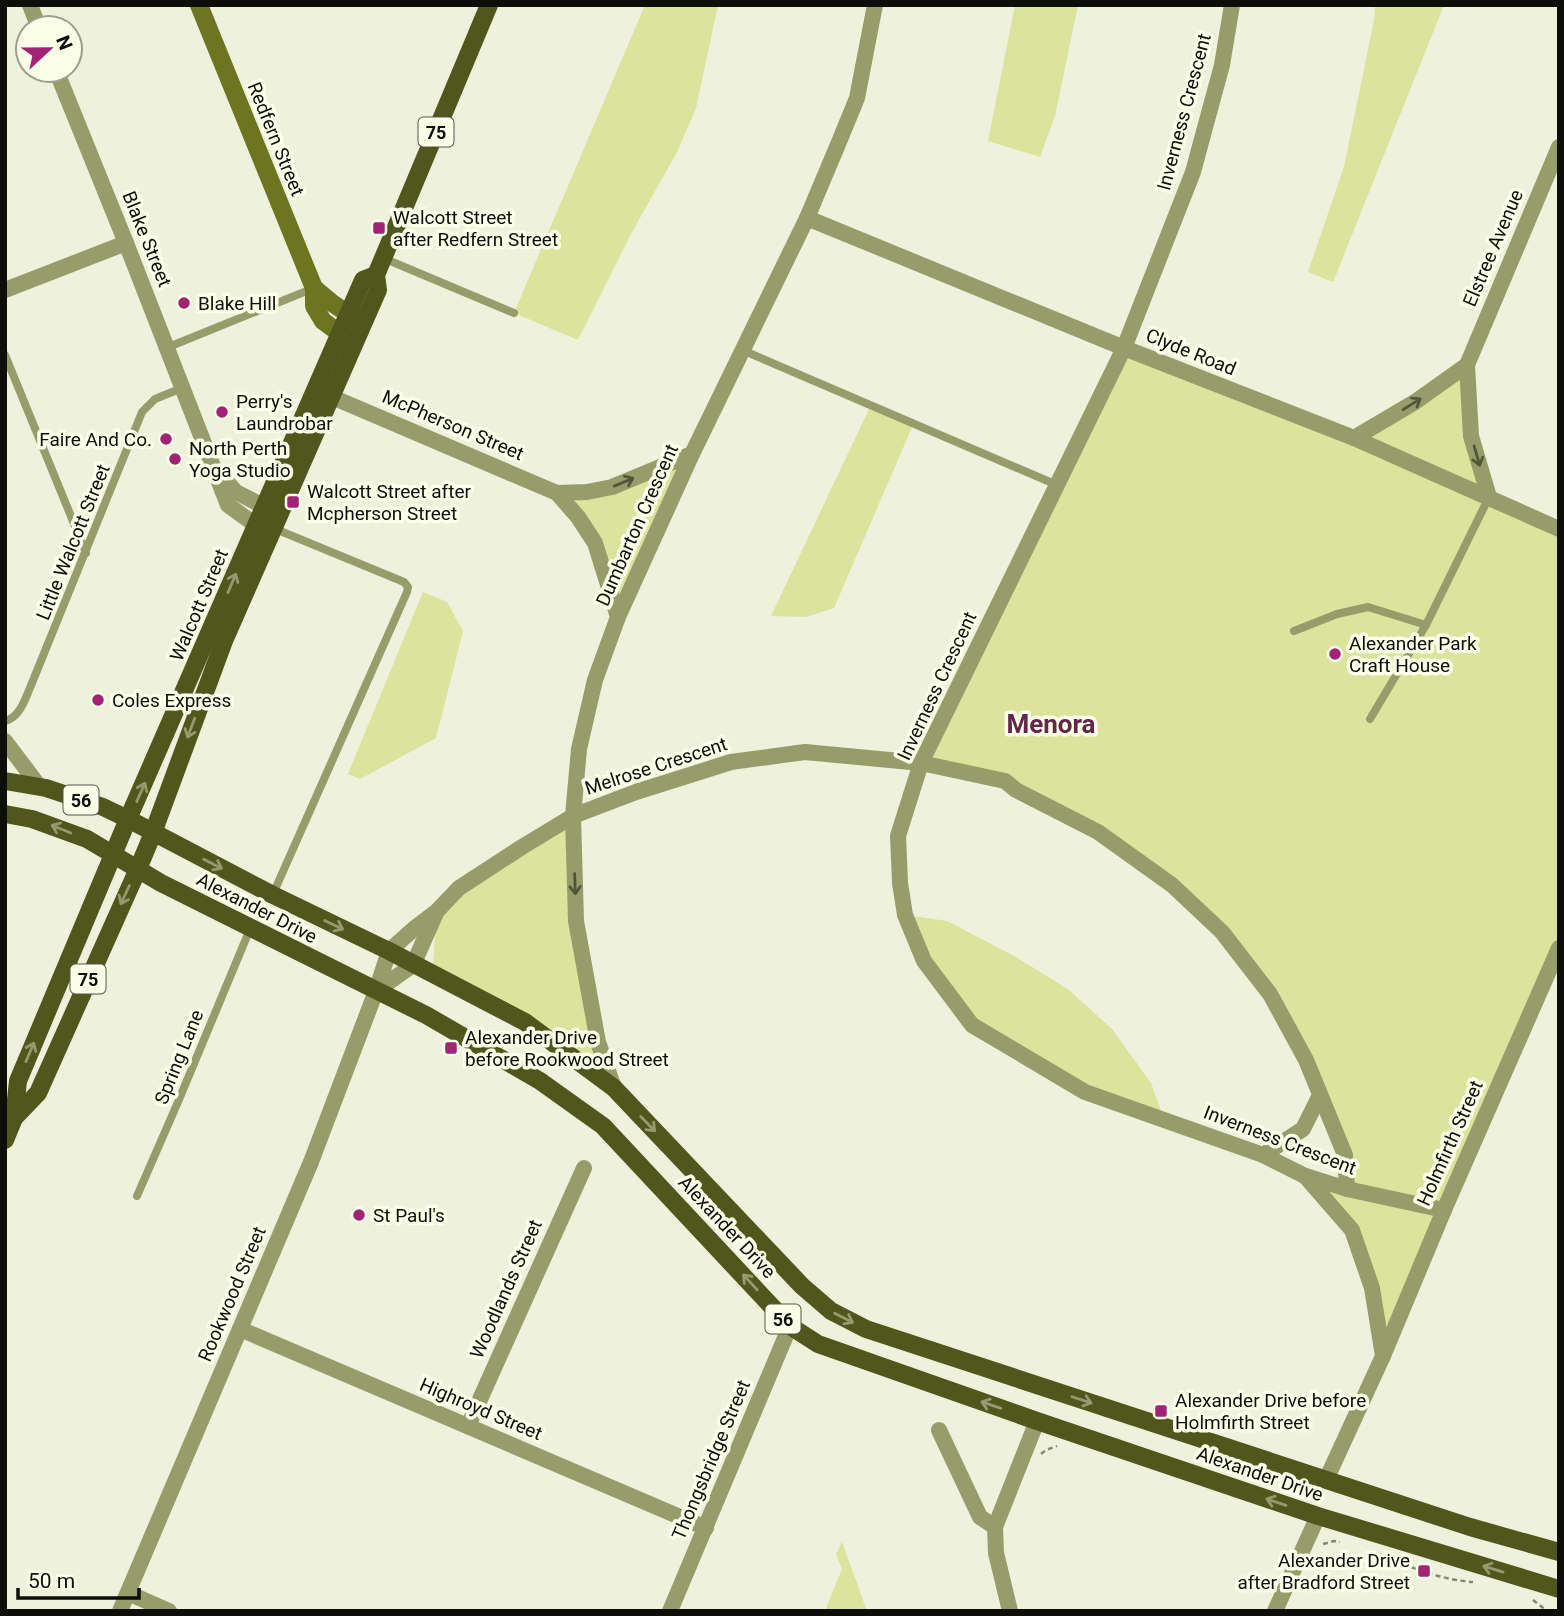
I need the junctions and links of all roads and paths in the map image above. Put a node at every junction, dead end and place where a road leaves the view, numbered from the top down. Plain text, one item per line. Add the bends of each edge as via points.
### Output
1 (199, 5) edge
2 (489, 5) edge
3 (874, 5) edge
4 (1232, 5) edge
5 (62, 84) edge
6 (1559, 147) edge
7 (807, 218) junction
8 (126, 243) junction
9 (383, 258) junction
10 (376, 275) junction
11 (314, 288) junction
12 (5, 290) edge
13 (514, 313) dead end
14 (348, 314) junction
15 (364, 324) junction
16 (340, 334) junction
17 (355, 345) junction
18 (166, 348) junction
19 (1124, 348) junction
20 (742, 350) junction
21 (5, 355) edge
22 (1467, 365) junction
23 (182, 388) junction
24 (332, 397) junction
25 (1354, 438) junction
26 (692, 454) junction
27 (210, 463) junction
28 (1057, 485) junction
29 (557, 493) junction
30 (1489, 497) junction
31 (265, 507) junction
32 (265, 527) junction
33 (1559, 528) edge
34 (86, 553) junction
35 (618, 617) junction
36 (1426, 625) junction
37 (1294, 631) dead end
38 (1370, 719) dead end
39 (5, 721) edge
40 (5, 741) edge
41 (921, 764) junction
42 (5, 781) edge
43 (39, 786) junction
44 (5, 814) edge
45 (573, 816) junction
46 (128, 819) junction
47 (153, 833) junction
48 (114, 854) junction
49 (138, 869) junction
50 (273, 895) junction
51 (437, 911) junction
52 (250, 929) junction
53 (1559, 948) edge
54 (389, 951) junction
55 (413, 965) junction
56 (376, 991) junction
57 (614, 1088) junction
58 (1320, 1095) junction
59 (14, 1118) junction
60 (5, 1140) edge
61 (1263, 1155) junction
62 (584, 1168) dead end
63 (1303, 1175) junction
64 (1346, 1189) junction
65 (137, 1196) dead end
66 (1444, 1210) junction
67 (790, 1326) junction
68 (240, 1329) junction
69 (1383, 1356) junction
70 (1037, 1422) junction
71 (468, 1426) junction
72 (939, 1430) dead end
73 (1326, 1480) junction
74 (1318, 1516) junction
75 (995, 1527) junction
76 (706, 1528) junction
77 (1344, 1542) dead end
78 (1320, 1545) dead end
79 (1376, 1552) dead end
80 (1559, 1552) edge
81 (1477, 1582) dead end
82 (1559, 1589) edge
83 (128, 1593) junction
84 (1525, 1597) dead end
85 (120, 1611) edge
86 (169, 1611) edge
87 (670, 1611) edge
88 (1010, 1611) edge
89 (1275, 1611) edge
90 (1547, 1611) edge

1 - 11 street, Redfern Street
2 - 9 main road, Walcott Street / 75
3 - 7 street, Dumbarton Crescent via 857,98
4 - 19 street, Inverness Crescent via 1222,65 1193,172
5 - 8 street, Blake Street
6 - 22 street, Elstree Avenue
7 - 19 street, Clyde Road
7 - 20 street, Dumbarton Crescent
8 - 12 street
8 - 18 street, Blake Street
9 - 10 main road, Walcott Street / 75
9 - 13 lane
10 - 14 main road, Walcott Street / 75 via 363,280
10 - 15 main road, Walcott Street / 75 via 378,290
11 - 14 street
11 - 16 street, Redfern Street via 314,306 323,321
11 - 18 lane
14 - 15 street
14 - 16 main road, Walcott Street / 75
15 - 17 main road, Walcott Street / 75
16 - 17 street, Redfern Street
16 - 31 main road, Walcott Street / 75
17 - 24 main road, Walcott Street / 75
18 - 23 street, Blake Street
19 - 25 street, Clyde Road
19 - 28 street, Inverness Crescent
20 - 26 street, Dumbarton Crescent
20 - 28 lane
21 - 34 lane
25 -> 22 street
22 -> 30 street, Elstree Avenue via 1471,436
23 - 27 street, Blake Street
23 - 34 lane, Little Walcott Street via 155,399 142,412
24 - 29 street, McPherson Street
24 - 32 main road, Walcott Street / 75
25 - 30 street, Clyde Road
29 -> 26 street, McPherson Street via 612,487
26 - 35 street, Dumbarton Crescent
27 - 31 street, Blake Street via 236,492
27 - 32 street, Blake Street via 228,505
28 - 41 street, Inverness Crescent
29 - 35 street, McPherson Street via 595,543
30 - 33 street, Clyde Road
30 - 36 lane
31 - 32 main road, Walcott Street / 75
46 -> 32 main road, Walcott Street / 75
32 -> 47 main road, Walcott Street / 75
32 - 50 lane via 408,587
34 - 39 lane, Little Walcott Street via 19,711
35 - 45 street, Dumbarton Crescent via 595,680 579,749
36 - 37 lane via 1368,607
36 - 38 lane
40 - 43 street
41 - 45 street, Melrose Crescent via 805,752 731,762
41 - 58 street, Melrose Crescent via 1005,781 1098,832 1172,884 1222,932 1270,994
41 - 61 street, Inverness Crescent via 898,836 905,915 924,961 972,1025 1086,1092
42 - 43 main road, 56
43 - 46 main road, 56
48 -> 44 main road, 56 via 47,823
45 - 51 street, Melrose Crescent via 459,888
45 -> 57 street, Dumbarton Crescent via 576,921 598,1042
46 - 47 main road, 56
46 - 48 main road, Walcott Street / 75
47 - 49 main road, Walcott Street / 75
47 -> 50 main road, Alexander Drive / 56
48 - 49 main road, Alexander Drive / 56
59 -> 48 main road, Walcott Street / 75 via 18,1081
49 - 52 main road, Alexander Drive / 56
49 -> 59 main road, Walcott Street / 75 via 38,1093
50 -> 54 main road, Alexander Drive / 56
51 - 54 street, Melrose Crescent
51 - 55 street, Melrose Crescent
52 - 56 main road, Alexander Drive / 56
52 - 65 lane, Spring Lane
53 - 66 street, Holmfirth Street
54 - 55 main road, Alexander Drive / 56
54 - 56 street, Melrose Crescent
55 - 56 street
55 - 57 main road, Alexander Drive / 56 via 525,1022
67 -> 56 main road, Alexander Drive / 56 via 603,1126 540,1081
56 - 68 street, Rookwood Street via 311,1162
57 -> 73 main road, Alexander Drive / 56 via 831,1311 866,1329
58 - 61 street via 1303,1129
58 - 64 street, Melrose Crescent via 1345,1155
59 - 60 main road, Walcott Street / 75
61 - 63 street, Inverness Crescent
62 - 71 street, Woodlands Street
63 - 64 street, Inverness Crescent
63 - 69 street via 1352,1230 1372,1288
64 - 66 street, Inverness Crescent
66 - 69 street, Holmfirth Street
70 -> 67 main road, Alexander Drive / 56 via 818,1344
67 - 76 street, Thongsbridge Street
68 - 71 street, Highroyd Street
68 - 83 street, Rookwood Street
69 - 73 street, Holmfirth Street
74 -> 70 main road, Alexander Drive / 56
70 - 75 street
71 - 76 street, Highroyd Street
72 - 75 street via 980,1517
73 - 80 main road, Alexander Drive / 56
82 -> 74 main road, Alexander Drive / 56
74 - 89 street
75 - 88 street via 996,1553
76 - 87 street, Thongsbridge Street
77 - 78 path
79 - 81 path via 1457,1581
83 - 85 street, Rookwood Street
83 - 86 street
84 - 90 path

